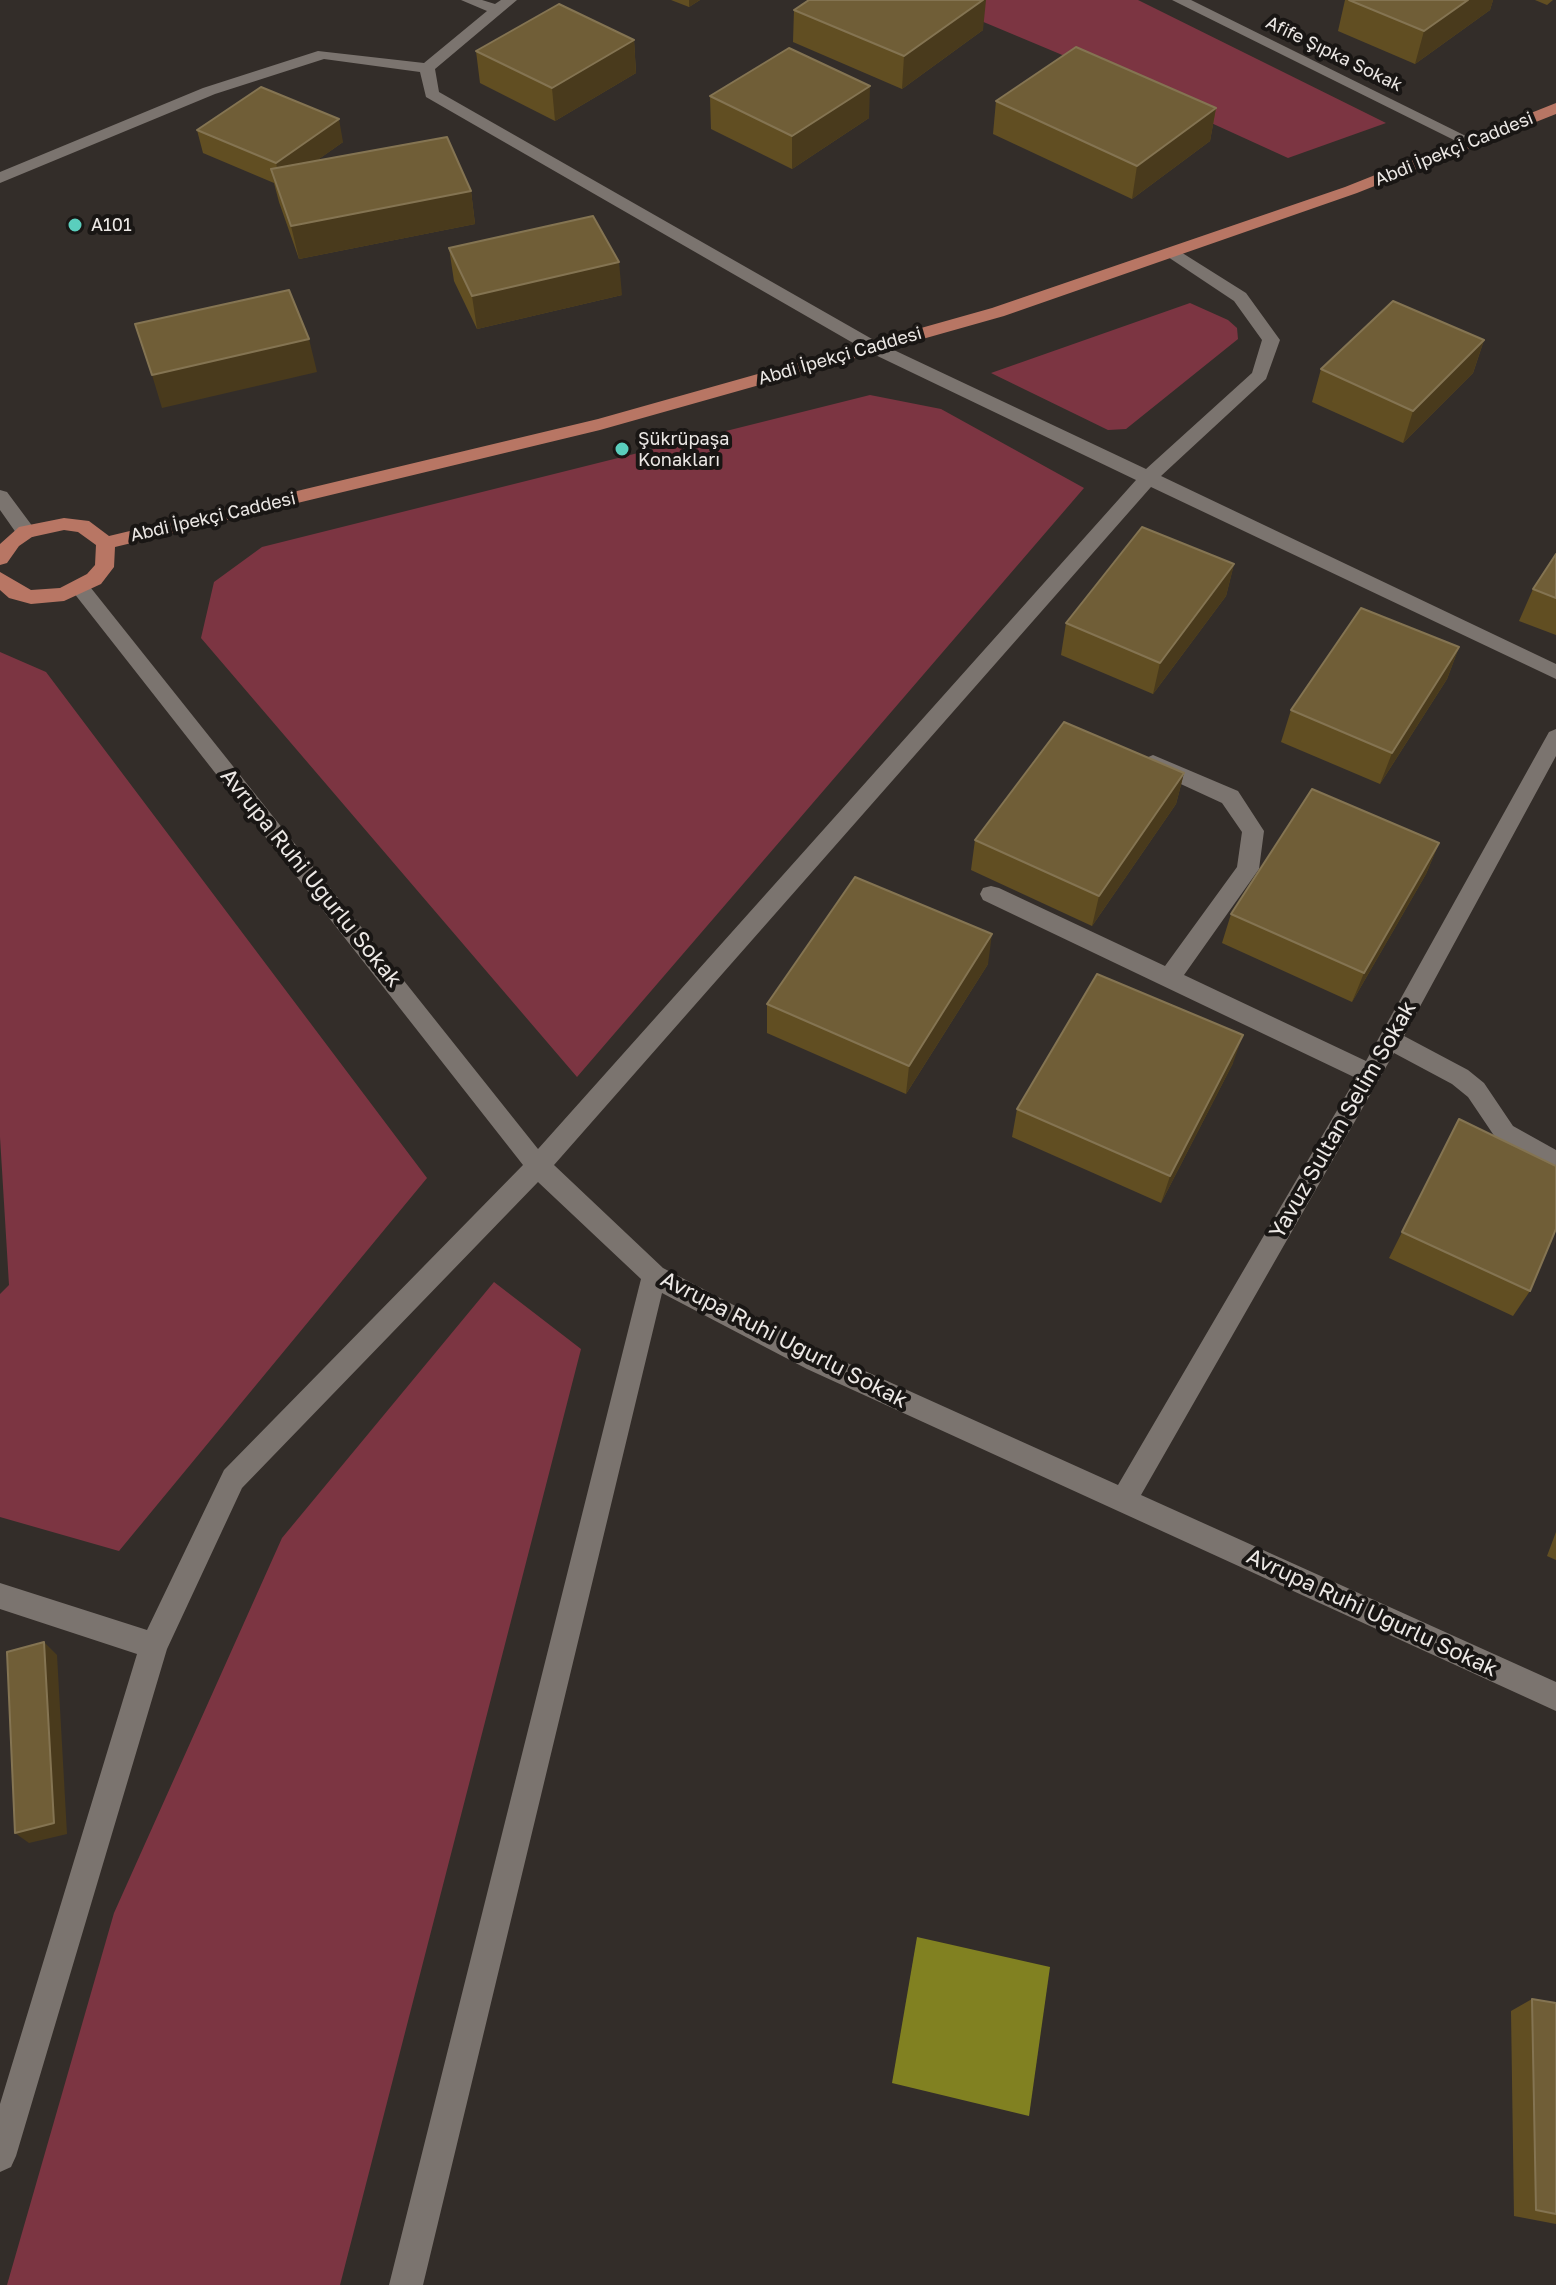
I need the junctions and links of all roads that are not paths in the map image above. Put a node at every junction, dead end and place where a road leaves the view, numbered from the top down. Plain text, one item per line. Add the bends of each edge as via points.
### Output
1 (468, 0) edge
2 (1179, 0) edge
3 (503, 5) edge
4 (427, 68) junction
5 (1556, 108) edge
6 (1472, 143) junction
7 (0, 178) edge
8 (1170, 253) junction
9 (873, 347) junction
10 (1148, 478) junction
11 (0, 496) edge
12 (26, 532) junction
13 (105, 543) junction
14 (0, 558) edge
15 (0, 579) edge
16 (80, 588) junction
17 (1556, 672) edge
18 (1556, 737) edge
19 (1134, 755) edge
20 (991, 894) dead end
21 (1169, 978) junction
22 (1390, 1040) junction
23 (1371, 1074) junction
24 (1556, 1162) edge
25 (538, 1166) junction
26 (654, 1276) junction
27 (1124, 1499) junction
28 (0, 1596) edge
29 (154, 1646) junction
30 (1556, 1697) edge
31 (0, 2156) edge
32 (406, 2285) edge

1 - 3 street
2 - 6 street, Afife Şıpka Sokak
3 - 4 street
4 - 7 street via 323,54 209,91
4 - 9 street via 432,94
5 - 6 main road, Abdi İpekçi Caddesi
6 - 8 main road, Abdi İpekçi Caddesi
8 - 9 main road, Abdi İpekçi Caddesi via 998,312
8 - 10 street via 1240,297 1271,340 1260,375
9 - 10 street
9 - 13 main road, Abdi İpekçi Caddesi via 600,424
10 - 17 street
10 - 25 street
11 - 12 street
12 - 13 main road, Abdi İpekçi Caddesi via 64,524 89,529
12 - 14 main road
13 - 16 main road, Abdi İpekçi Caddesi via 104,567
15 - 16 main road via 16,593 31,597
16 - 25 street, Avrupa Ruhi Uğurlu Sokak
18 - 22 street, Yavuz Sultan Selim Sokak
19 - 21 street via 1230,797 1253,831 1248,869
20 - 21 street
21 - 23 street
22 - 23 street, Yavuz Sultan Selim Sokak
22 - 24 street via 1460,1077 1476,1090 1505,1133
23 - 27 street, Yavuz Sultan Selim Sokak
25 - 26 street, Avrupa Ruhi Uğurlu Sokak
25 - 29 street via 233,1479
26 - 27 street, Avrupa Ruhi Uğurlu Sokak via 816,1361
26 - 32 street
27 - 30 street, Avrupa Ruhi Uğurlu Sokak
28 - 29 street
29 - 31 street

